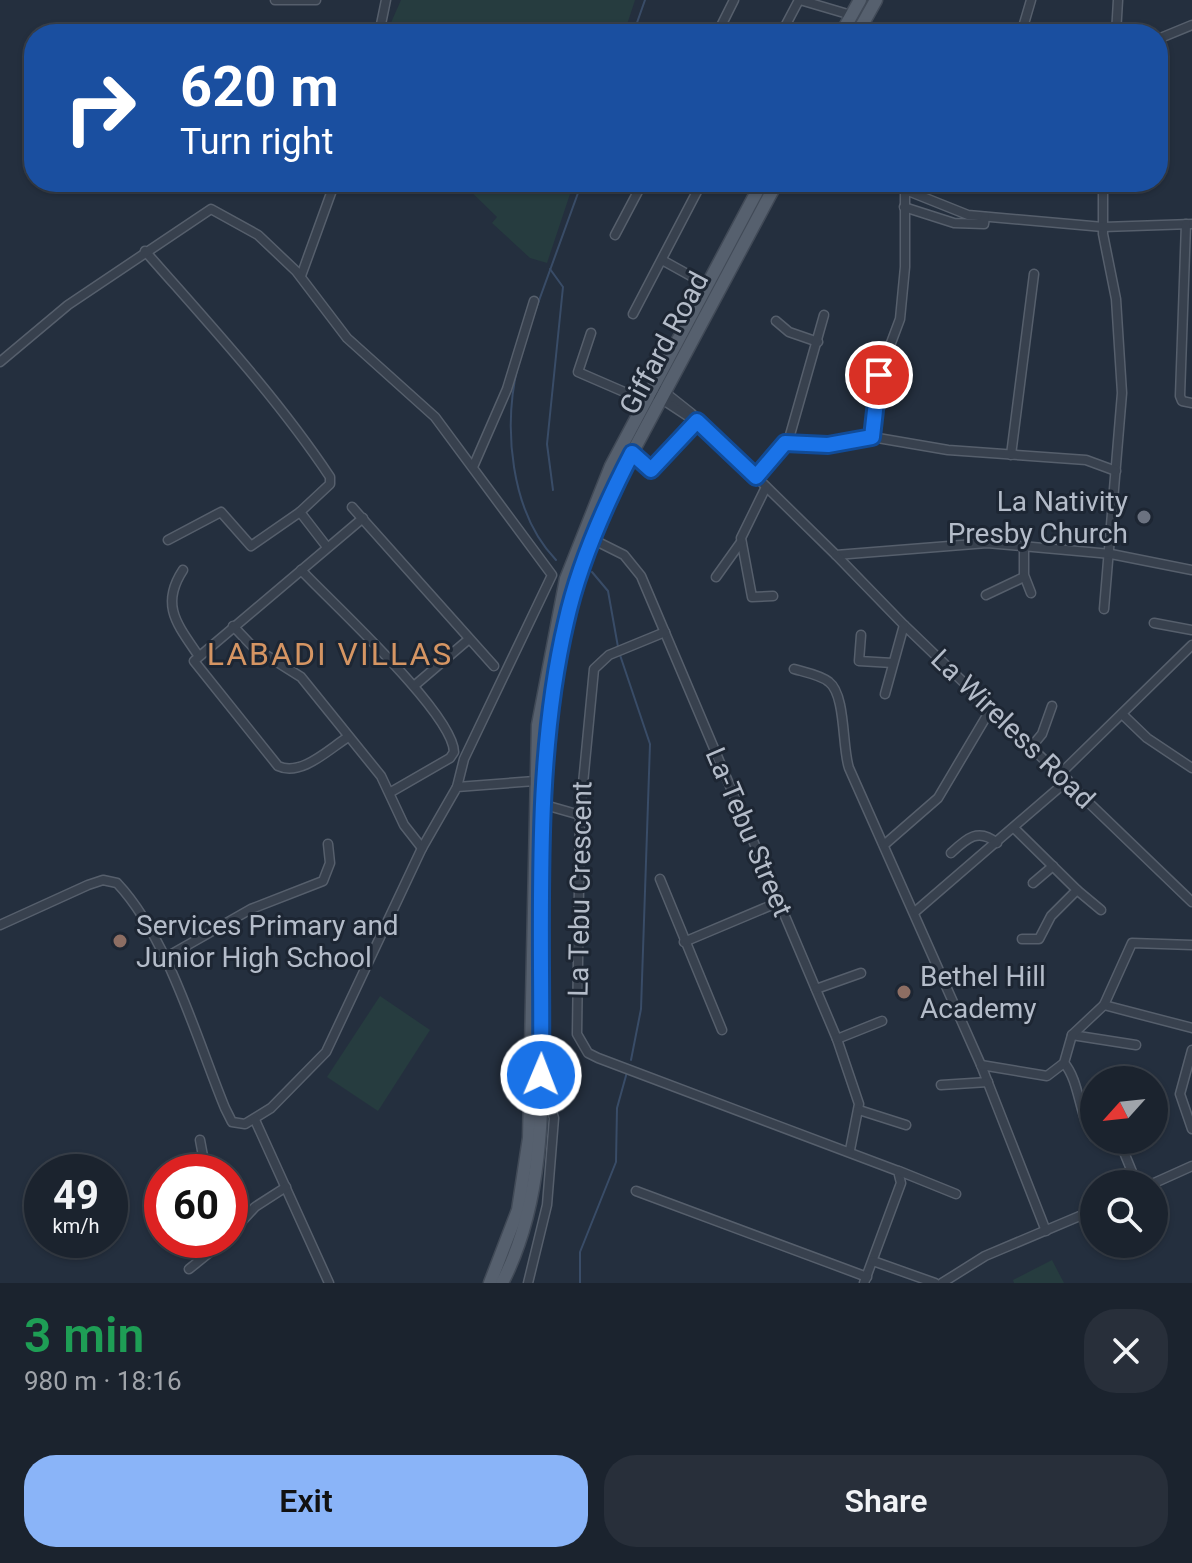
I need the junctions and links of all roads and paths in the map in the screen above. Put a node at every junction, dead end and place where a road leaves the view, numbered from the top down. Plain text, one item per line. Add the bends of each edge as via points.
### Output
1 (275, 0) edge
2 (316, 0) edge
3 (386, 0) edge
4 (734, 0) edge
5 (800, 0) edge
6 (860, 0) edge
7 (876, 0) edge
8 (1031, 0) edge
9 (1118, 0) edge
10 (851, 15) junction
11 (381, 24) edge
12 (722, 24) edge
13 (787, 24) edge
14 (846, 24) edge
15 (863, 24) edge
16 (1024, 24) edge
17 (1117, 24) edge
18 (1192, 25) edge
19 (1168, 35) edge
20 (331, 192) edge
21 (638, 192) edge
22 (697, 192) edge
23 (757, 192) edge
24 (771, 192) edge
25 (904, 192) edge
26 (916, 192) edge
27 (1103, 192) edge
28 (904, 207) junction
29 (985, 217) junction
30 (1189, 224) edge
31 (1103, 227) junction
32 (615, 235) dead end
33 (145, 251) junction
34 (662, 260) junction
35 (1034, 274) dead end
36 (301, 276) junction
37 (707, 285) junction
38 (534, 301) dead end
39 (633, 314) dead end
40 (824, 315) dead end
41 (776, 321) dead end
42 (591, 333) dead end
43 (818, 342) junction
44 (0, 362) edge
45 (655, 394) junction
46 (1192, 403) edge
47 (697, 421) junction
48 (872, 437) junction
49 (788, 442) junction
50 (632, 453) junction
51 (1011, 455) junction
52 (473, 467) junction
53 (1116, 471) junction
54 (756, 477) junction
55 (766, 487) junction
56 (352, 507) dead end
57 (300, 512) junction
58 (363, 518) junction
59 (592, 539) junction
60 (168, 540) dead end
61 (741, 542) junction
62 (1024, 546) junction
63 (327, 547) junction
64 (1111, 554) junction
65 (836, 555) junction
66 (183, 570) dead end
67 (301, 570) junction
68 (549, 570) junction
69 (1192, 570) edge
70 (716, 577) dead end
71 (1024, 577) junction
72 (566, 579) junction
73 (1031, 593) dead end
74 (986, 595) dead end
75 (773, 596) dead end
76 (1104, 609) dead end
77 (1154, 623) dead end
78 (904, 625) junction
79 (233, 626) junction
80 (1192, 630) edge
81 (665, 632) junction
82 (861, 635) dead end
83 (469, 639) junction
84 (1192, 645) edge
85 (198, 655) junction
86 (893, 663) junction
87 (494, 666) dead end
88 (794, 669) dead end
89 (414, 686) junction
90 (885, 694) dead end
91 (1052, 706) dead end
92 (992, 707) junction
93 (1122, 714) junction
94 (348, 737) junction
95 (1032, 746) junction
96 (1192, 768) edge
97 (1061, 773) junction
98 (1068, 780) junction
99 (535, 781) junction
100 (457, 787) junction
101 (391, 792) junction
102 (545, 805) junction
103 (580, 815) junction
104 (1014, 828) junction
105 (997, 843) junction
106 (328, 844) dead end
107 (884, 845) junction
108 (422, 848) junction
109 (951, 853) dead end
110 (1053, 866) junction
111 (660, 879) dead end
112 (1033, 883) dead end
113 (1077, 890) junction
114 (779, 902) junction
115 (1192, 902) edge
116 (1101, 910) dead end
117 (916, 911) junction
118 (0, 925) edge
119 (1022, 939) dead end
120 (684, 942) junction
121 (1192, 945) edge
122 (163, 959) junction
123 (861, 973) dead end
124 (816, 989) junction
125 (1104, 1005) junction
126 (882, 1021) dead end
127 (1192, 1028) edge
128 (722, 1030) dead end
129 (1072, 1035) junction
130 (837, 1039) junction
131 (1136, 1045) dead end
132 (1192, 1050) edge
133 (1064, 1063) junction
134 (981, 1065) junction
135 (988, 1082) junction
136 (941, 1085) dead end
137 (540, 1105) junction
138 (1080, 1106) edge
139 (859, 1110) junction
140 (255, 1120) junction
141 (906, 1125) dead end
142 (1192, 1129) edge
143 (200, 1140) dead end
144 (850, 1150) junction
145 (203, 1154) edge
146 (1192, 1166) edge
147 (898, 1171) junction
148 (1168, 1177) edge
149 (286, 1187) junction
150 (636, 1191) dead end
151 (956, 1194) dead end
152 (248, 1215) edge
153 (1080, 1216) edge
154 (1046, 1231) junction
155 (203, 1258) edge
156 (873, 1261) junction
157 (189, 1269) dead end
158 (865, 1280) edge
159 (329, 1283) edge
160 (490, 1283) edge
161 (502, 1283) edge
162 (528, 1283) edge
163 (935, 1283) edge
164 (942, 1283) edge

1 - 2 street
3 - 11 street
4 - 12 street
5 - 10 street
5 - 13 street
6 - 10 main road
7 - 15 main road
8 - 16 street
9 - 17 street
10 - 14 main road
18 - 19 street
20 - 36 street
21 - 32 street
22 - 34 street
23 - 37 main road, Giffard Road
24 - 45 main road, Giffard Road
25 - 28 street
26 - 29 street via 950,209
27 - 31 street
28 - 29 street via 954,223 984,224
28 - 48 street via 900,319 879,375
29 - 31 street
30 - 31 street
30 - 46 street via 1180,396
31 - 53 street via 1118,319 1122,393
33 - 36 street via 214,209 258,235
33 - 44 street
33 - 57 street via 230,347 330,477 330,484
34 - 37 street
34 - 39 street
35 - 51 street
36 - 52 street via 347,338 425,406
37 - 45 main road, Giffard Road
38 - 52 street via 507,389
40 - 43 street
41 - 43 street via 789,332
42 - 45 street, La Wireless Road via 578,372
43 - 49 street
45 - 47 street, La Wireless Road
45 - 50 main road, Giffard Road
45 - 72 main road, Giffard Road via 598,495
47 - 50 street via 651,470
47 - 54 street, La Wireless Road
48 - 49 street via 828,445
48 - 51 street
49 - 54 street
50 - 59 main road, Giffard Road
51 - 53 street via 1086,460
52 - 68 street
53 - 64 street
54 - 55 street, La Wireless Road
55 - 61 street
55 - 65 street, La Wireless Road
56 - 58 street
57 - 60 street via 251,546 221,512
57 - 63 street
58 - 63 street
58 - 83 street
59 - 81 street, La-Tebu Street via 630,560
59 - 102 main road, Giffard Road via 566,619 555,676
61 - 70 street
61 - 75 street via 752,597
62 - 64 street
62 - 65 street via 955,544
62 - 71 street
63 - 67 street
64 - 69 street
64 - 76 street
65 - 78 street, La Wireless Road
66 - 85 street via 173,585 172,615
67 - 79 street
67 - 89 street
68 - 72 street
68 - 100 street via 552,579 464,759
71 - 73 street
71 - 74 street
72 - 99 main road, Giffard Road via 546,671
77 - 80 street
78 - 86 street
78 - 92 street, La Wireless Road
79 - 85 street
79 - 94 street via 253,647 301,677
81 - 103 street, La Tebu Crescent via 609,655 594,669
81 - 114 street, La-Tebu Street
82 - 86 street via 859,661
83 - 87 street
83 - 89 street
84 - 93 street
85 - 94 street via 195,664 278,766 298,769
86 - 90 street
88 - 107 street via 832,684 849,768
89 - 101 street via 451,735 454,752
91 - 95 street
92 - 95 street, La Wireless Road
92 - 107 street via 938,798
93 - 96 street
93 - 97 street
94 - 101 street
95 - 97 street, La Wireless Road
97 - 98 street, La Wireless Road
98 - 104 street
98 - 115 street, La Wireless Road
99 - 100 street
99 - 160 main road, Giffard Road via 529,1138 518,1210
100 - 108 street
101 - 108 street via 404,825
102 - 103 street
102 - 137 main road, Giffard Road
103 - 144 street, La Tebu Crescent via 581,1045 598,1058
104 - 105 street
104 - 110 street
105 - 109 street via 983,835 970,836
105 - 117 street
106 - 122 street via 330,863 323,881 251,909
107 - 117 street
108 - 140 street via 326,1052
110 - 112 street
110 - 113 street
111 - 120 street
113 - 116 street
113 - 119 street via 1051,916 1039,939
114 - 120 street
114 - 124 street, La-Tebu Street
117 - 134 street
118 - 122 street via 88,885 112,881 133,903
120 - 128 street
121 - 125 street via 1132,943
122 - 140 street via 232,1122
123 - 124 street
124 - 130 street, La-Tebu Street
125 - 127 street
125 - 129 street
126 - 130 street
129 - 131 street
129 - 133 street
130 - 139 street, La-Tebu Street
132 - 142 street via 1180,1094
133 - 134 street via 1044,1077
133 - 138 street
134 - 135 street
135 - 136 street
135 - 154 street
137 - 161 main road, Giffard Road via 529,1213
137 - 162 street via 553,1109 552,1147 547,1205
139 - 141 street
139 - 144 street, La-Tebu Street
140 - 149 street
143 - 145 street
144 - 147 street
146 - 148 street
147 - 151 street
147 - 156 street via 901,1183
149 - 152 street
149 - 159 street
150 - 158 street
153 - 154 street
154 - 164 street via 985,1256
155 - 157 street
156 - 158 street
156 - 163 street

